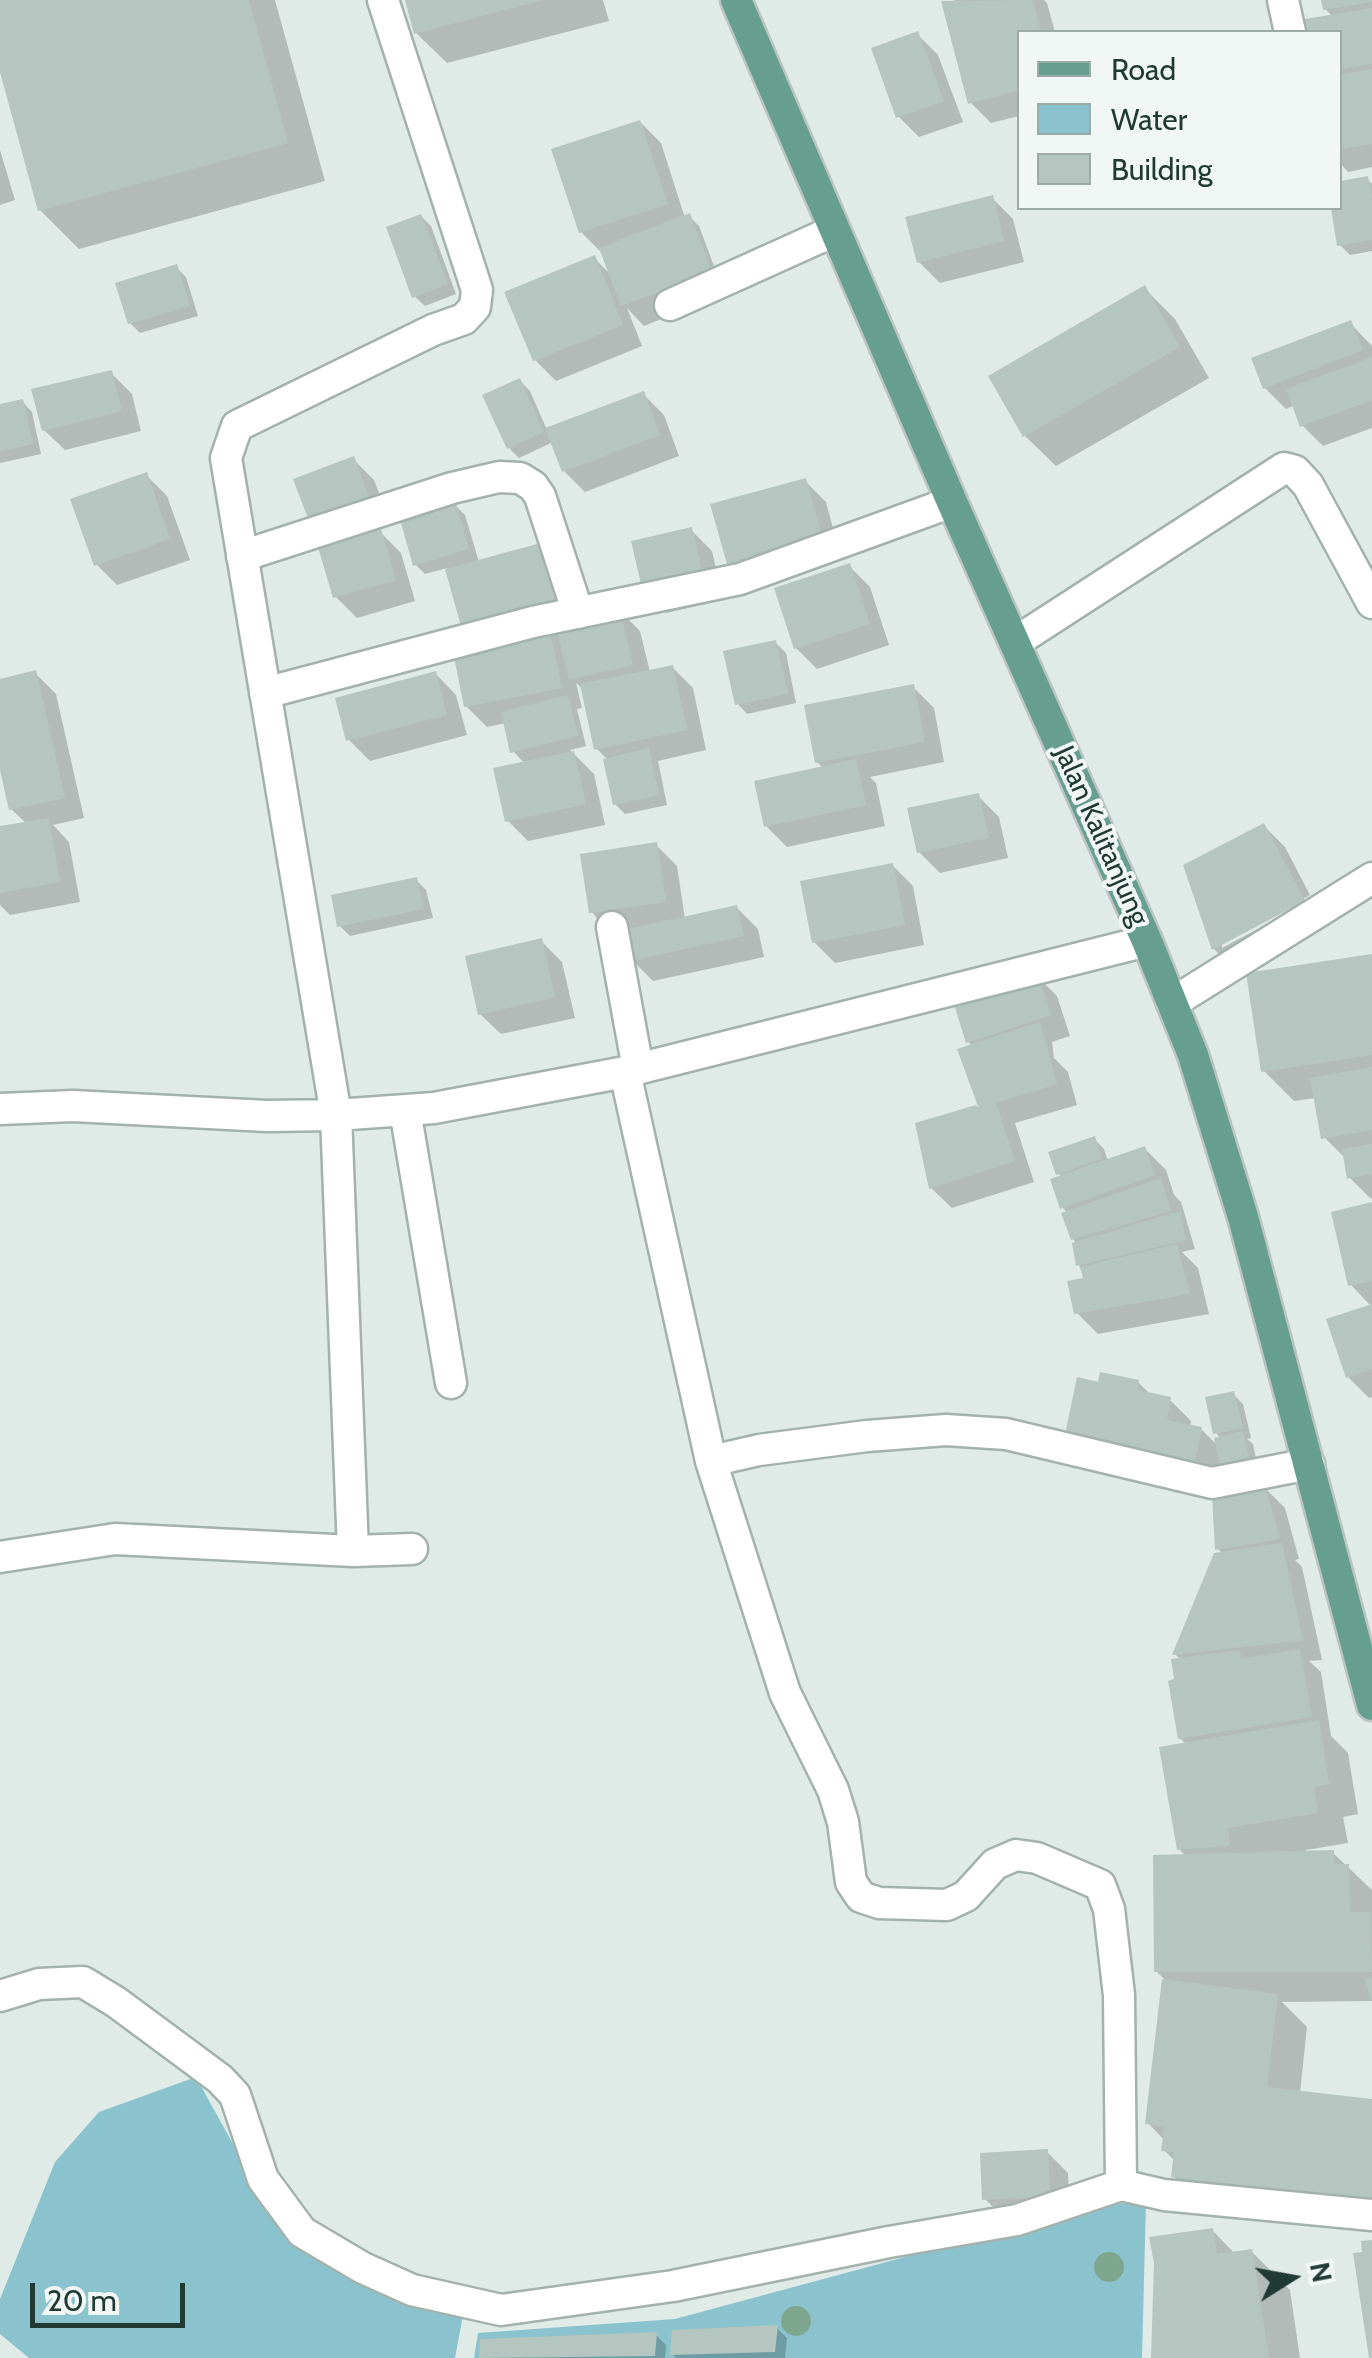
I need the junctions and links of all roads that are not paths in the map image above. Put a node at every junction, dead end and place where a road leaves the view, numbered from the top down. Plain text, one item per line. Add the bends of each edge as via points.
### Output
1 (383, 0) edge
2 (736, 0) edge
3 (1283, 0) edge
4 (1290, 30) edge
5 (834, 232) junction
6 (670, 305) dead end
7 (952, 502) junction
8 (242, 556) junction
9 (1372, 603) edge
10 (578, 614) junction
11 (1017, 641) junction
12 (265, 693) junction
13 (1372, 878) edge
14 (612, 927) dead end
15 (1147, 941) junction
16 (1172, 1003) junction
17 (631, 1070) junction
18 (0, 1109) edge
19 (405, 1110) junction
20 (336, 1116) junction
21 (451, 1384) dead end
22 (710, 1461) junction
23 (1309, 1464) junction
24 (412, 1549) dead end
25 (353, 1551) junction
26 (0, 1557) edge
27 (1366, 1661) edge
28 (1372, 1705) edge
29 (0, 1996) edge
30 (1121, 2186) junction
31 (1372, 2214) edge

1 - 8 street via 477,290 475,306 464,319 237,426 226,458
2 - 5 main road, Jalan Kalitanjung
3 - 4 street
5 - 6 street
5 - 7 main road, Jalan Kalitanjung
7 - 10 street via 740,579
7 - 11 main road, Jalan Kalitanjung
8 - 10 street via 452,488 520,478 540,496
8 - 12 street
9 - 11 street via 1308,485 1284,468
10 - 12 street
11 - 15 main road, Jalan Kalitanjung
12 - 20 street
13 - 16 street
14 - 17 street
15 - 16 main road, Jalan Kalitanjung
15 - 17 street
16 - 23 main road, Jalan Kalitanjung via 1244,1217
17 - 19 street
17 - 22 street
18 - 20 street
19 - 20 street
19 - 21 street
20 - 25 street
22 - 23 street via 777,1447 946,1430 1006,1434 1212,1484
22 - 30 street via 784,1694 833,1790 851,1882 860,1897 948,1905 1016,1854 1100,1885 1119,1996
23 - 27 main road, Jalan Kalitanjung
24 - 25 street
25 - 26 street via 115,1539
27 - 28 main road, Jalan Kalitanjung
29 - 30 street via 39,1984 83,1982 116,2002 234,2095 263,2179 302,2232 412,2290 501,2310 673,2286 1018,2220
30 - 31 street

